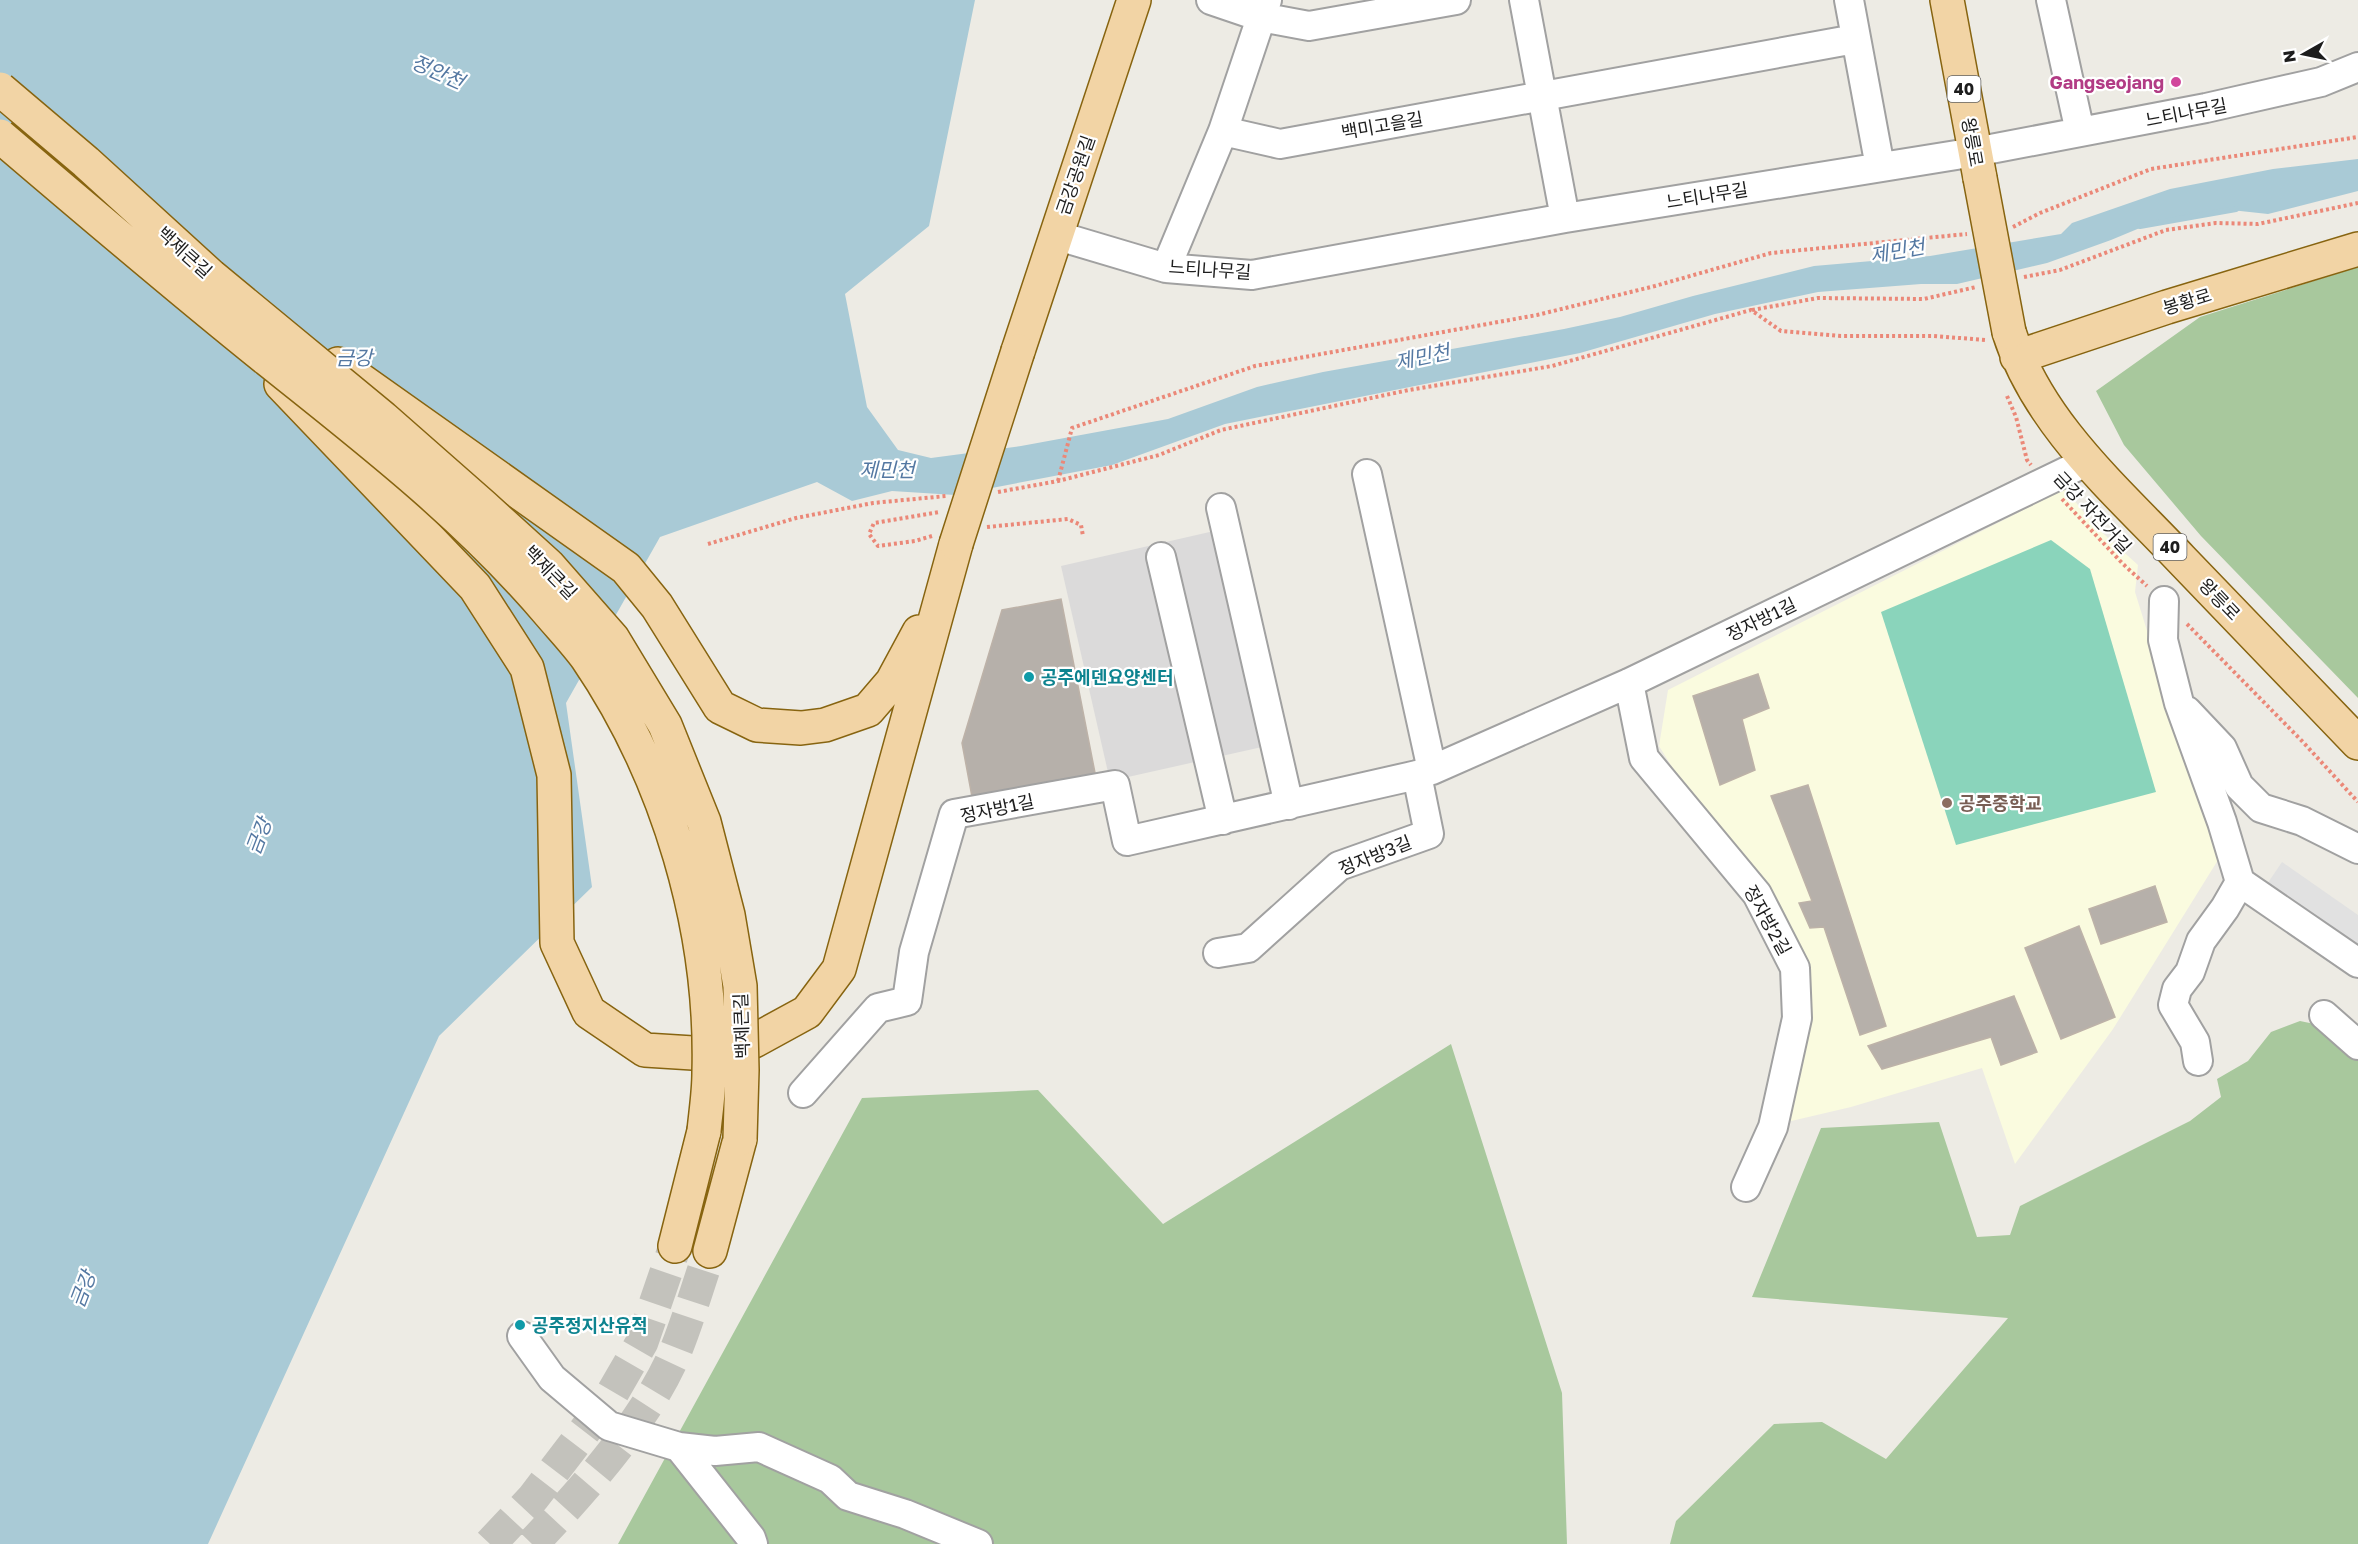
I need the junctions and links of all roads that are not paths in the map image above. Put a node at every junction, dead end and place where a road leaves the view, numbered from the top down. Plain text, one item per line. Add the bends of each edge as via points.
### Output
1 (1134, 0) edge
2 (1211, 0) edge
3 (1456, 0) edge
4 (1524, 0) edge
5 (1849, 0) edge
6 (1947, 0) edge
7 (2051, 0) edge
8 (1264, 8) edge
9 (1855, 39) junction
10 (2358, 68) edge
11 (0, 89) edge
12 (1543, 97) junction
13 (1223, 131) junction
14 (2080, 132) junction
15 (0, 136) edge
16 (1977, 165) junction
17 (1880, 167) junction
18 (1565, 218) junction
19 (1055, 236) junction
20 (2358, 249) edge
21 (1166, 268) junction
22 (211, 276) junction
23 (181, 290) junction
24 (1999, 349) junction
25 (2088, 461) junction
26 (1367, 474) dead end
27 (1221, 508) dead end
28 (1161, 557) dead end
29 (947, 580) junction
30 (2164, 601) road end
31 (1629, 683) junction
32 (2179, 703) junction
33 (2358, 743) edge
34 (1424, 772) junction
35 (1289, 805) junction
36 (1223, 820) junction
37 (2358, 849) edge
38 (2240, 882) junction
39 (1218, 953) dead end
40 (2358, 963) edge
41 (2324, 1016) dead end
42 (2358, 1045) edge
43 (2198, 1061) dead end
44 (803, 1093) dead end
45 (1746, 1187) dead end
46 (675, 1246) tunnel mouth
47 (710, 1251) tunnel mouth
48 (522, 1336) dead end
49 (679, 1448) junction
50 (753, 1544) edge
51 (978, 1544) edge

1 - 19 main road, 금강공원길
2 - 8 street
3 - 8 street via 1309,26
4 - 12 street
5 - 9 street
6 - 16 main road, 왕릉로 / 40
7 - 14 street
8 - 13 street
9 - 12 street, 백미고을길
9 - 17 street
10 - 14 street, 느티나무길 via 2321,82
11 - 22 main road, 백제큰길, bridge
12 - 13 street, 백미고을길 via 1280,144
12 - 18 street
13 - 21 street
14 - 16 street, 느티나무길
15 - 23 main road, 백제큰길, bridge
16 - 17 street, 느티나무길
16 - 24 main road, 40, bridge
17 - 18 street, 느티나무길
18 - 21 street, 느티나무길 via 1252,275
19 - 21 street, 느티나무길
19 - 29 main road, 금강공원길, bridge
20 - 24 main road, 봉황로 via 2167,307
22 - 29 main road, bridge via 626,568 657,606 720,707 758,725 825,725 868,710 892,682
22 - 47 main road, 백제큰길, bridge via 383,418 548,565 613,639 665,725 704,822 728,915 740,986 740,1139
23 - 29 main road, bridge via 269,371 475,587 527,668 554,775 557,943 590,1012 645,1050 693,1053 754,1041 807,1012 839,969
23 - 46 main road, 백제큰길, bridge via 362,435 468,527 527,586 586,657 636,740 678,846 697,930 705,993 709,1072 704,1131
24 - 25 main road, 왕릉로 / 40
25 - 31 street, 정자방1길
25 - 33 main road, 왕릉로 / 40
26 - 34 street
27 - 35 street
28 - 36 street
30 - 32 street via 2163,640
31 - 34 street, 정자방1길
31 - 45 street, 정자방2길 via 1644,758 1757,894 1795,968 1797,1018 1773,1127
32 - 37 street via 2222,748 2239,786 2260,808 2302,821
32 - 38 street
34 - 35 street, 정자방1길
34 - 39 street, 정자방3길 via 1429,834 1339,866 1248,948
35 - 36 street, 정자방1길
36 - 44 street, 정자방1길 via 1127,841 1115,785 954,814 914,952 907,1001 878,1008
38 - 40 street
38 - 43 street via 2201,941 2173,1005 2195,1042
41 - 42 street
48 - 49 street via 552,1378 609,1426
49 - 50 street
49 - 51 street via 715,1451 759,1447 830,1479 848,1496

